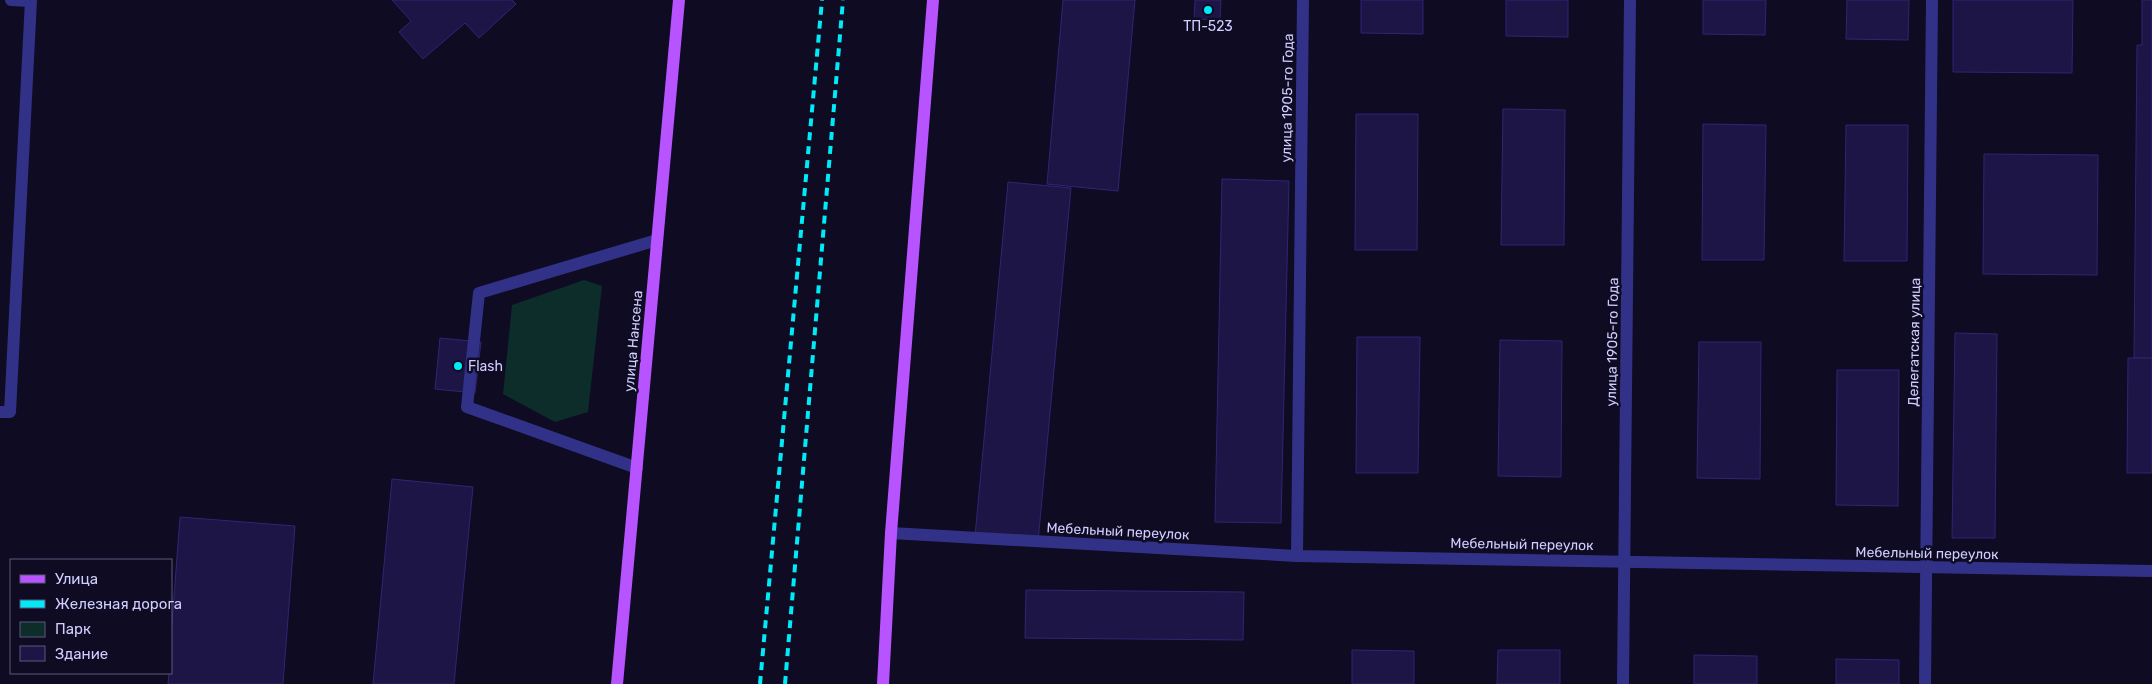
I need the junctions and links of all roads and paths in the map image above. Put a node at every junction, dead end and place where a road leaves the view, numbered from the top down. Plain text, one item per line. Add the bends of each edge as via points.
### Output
1 (11, 0) edge
2 (679, 0) edge
3 (933, 0) edge
4 (1303, 0) edge
5 (1630, 0) edge
6 (1932, 0) edge
7 (30, 1) edge
8 (657, 240) junction
9 (0, 412) edge
10 (636, 468) junction
11 (892, 533) junction
12 (1297, 556) junction
13 (1624, 561) junction
14 (1927, 568) junction
15 (2152, 571) edge
16 (617, 684) edge
17 (883, 684) edge
18 (1623, 684) edge
19 (1925, 684) edge

1 - 7 street
2 - 8 main road, улица Нансена
3 - 11 main road
4 - 12 street, улица 1905-го Года
5 - 13 street, улица 1905-го Года
6 - 14 street, Делегатская улица
7 - 9 street via 10,412
8 - 10 main road, улица Нансена
8 - 10 street via 479,293 467,407
10 - 16 main road, улица Нансена
11 - 12 street, Мебельный переулок
11 - 17 main road
12 - 13 street, Мебельный переулок
13 - 14 street, Мебельный переулок
13 - 18 street, улица 1905-го Года
14 - 15 street, Мебельный переулок
14 - 19 street, Делегатская улица

